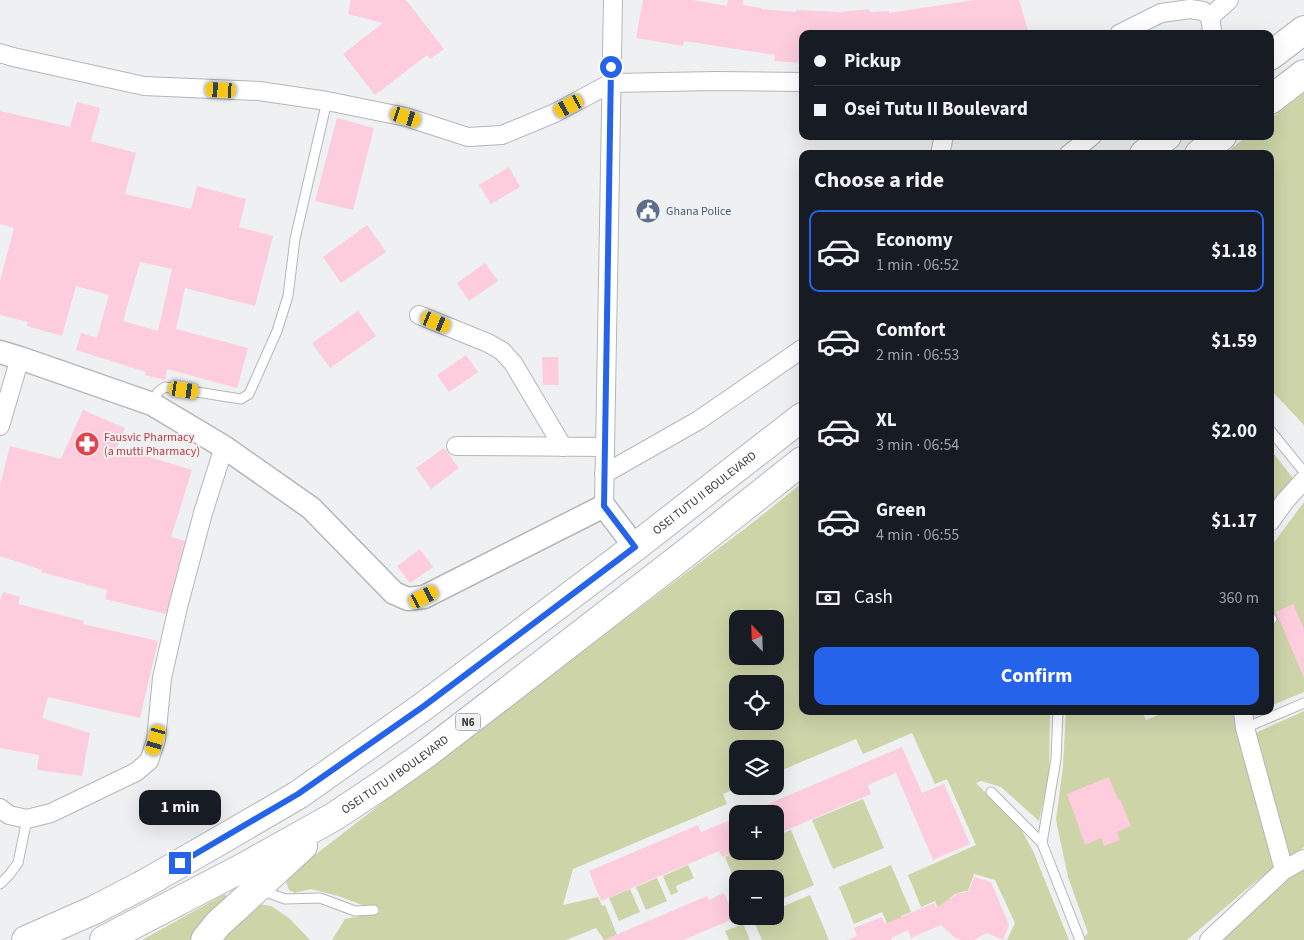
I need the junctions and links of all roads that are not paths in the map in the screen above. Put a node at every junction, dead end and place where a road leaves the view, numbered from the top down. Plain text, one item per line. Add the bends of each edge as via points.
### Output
1 (613, 0) edge
2 (1229, 0) edge
3 (1210, 25) edge
4 (1127, 30) edge
5 (1304, 30) edge
6 (0, 53) edge
7 (1274, 53) edge
8 (1304, 74) edge
9 (799, 82) edge
10 (611, 83) junction
11 (1274, 97) edge
12 (327, 101) junction
13 (1087, 140) edge
14 (1162, 140) edge
15 (1217, 140) edge
16 (1074, 150) edge
17 (1149, 150) edge
18 (1204, 150) edge
19 (419, 315) dead end
20 (799, 350) edge
21 (10, 355) edge
22 (152, 404) junction
23 (799, 419) edge
24 (0, 426) edge
25 (1274, 435) edge
26 (456, 446) dead end
27 (563, 447) junction
28 (605, 447) junction
29 (224, 448) junction
30 (799, 463) edge
31 (1304, 472) edge
32 (604, 474) junction
33 (1304, 480) edge
34 (604, 506) junction
35 (1274, 516) edge
36 (635, 547) junction
37 (1304, 703) edge
38 (1274, 711) edge
39 (1058, 715) edge
40 (1259, 715) edge
41 (1244, 719) edge
42 (990, 792) dead end
43 (0, 808) edge
44 (335, 816) junction
45 (27, 819) junction
46 (1042, 843) junction
47 (1304, 858) edge
48 (1284, 870) junction
49 (0, 884) edge
50 (257, 889) junction
51 (374, 910) dead end
52 (26, 940) edge
53 (104, 940) edge
54 (205, 940) edge
55 (1080, 940) edge
56 (1209, 940) edge

1 - 10 street
2 - 3 street
3 - 4 street via 1203,12 1190,9 1161,13
5 - 7 highway
6 - 12 street via 144,86 259,92
8 - 11 highway
9 - 10 street
10 - 12 street via 554,113 502,135 468,137 406,117
10 - 28 street
12 - 22 lane via 295,239 288,296 277,331 249,394 240,399 165,387 158,392
13 - 16 street
14 - 17 highway
15 - 18 highway
19 - 27 street via 502,351 513,363
20 - 32 street via 699,420
21 - 22 street
21 - 24 street
22 - 29 street
23 - 36 highway, OSEI TUTU II BOULEVARD
25 - 31 lane
26 - 27 street
27 - 28 street
28 - 32 street
29 - 34 street via 311,508 394,594 408,599 424,597
29 - 45 street via 178,607 162,678 156,740 149,761 136,772 51,813
30 - 44 highway, OSEI TUTU II BOULEVARD / N6 via 427,753
32 - 34 street
33 - 35 street
34 - 36 street
36 - 52 highway, OSEI TUTU II BOULEVARD via 424,706 298,794 94,910
37 - 38 lane
39 - 46 lane via 1056,759
40 - 41 lane
41 - 48 street
42 - 46 lane
43 - 45 street via 9,815
44 - 50 highway
44 - 53 highway, OSEI TUTU II BOULEVARD / N6
45 - 49 lane via 18,863
46 - 55 lane
47 - 48 street
48 - 56 street
50 - 51 lane via 285,898 320,898 355,911
50 - 54 highway

